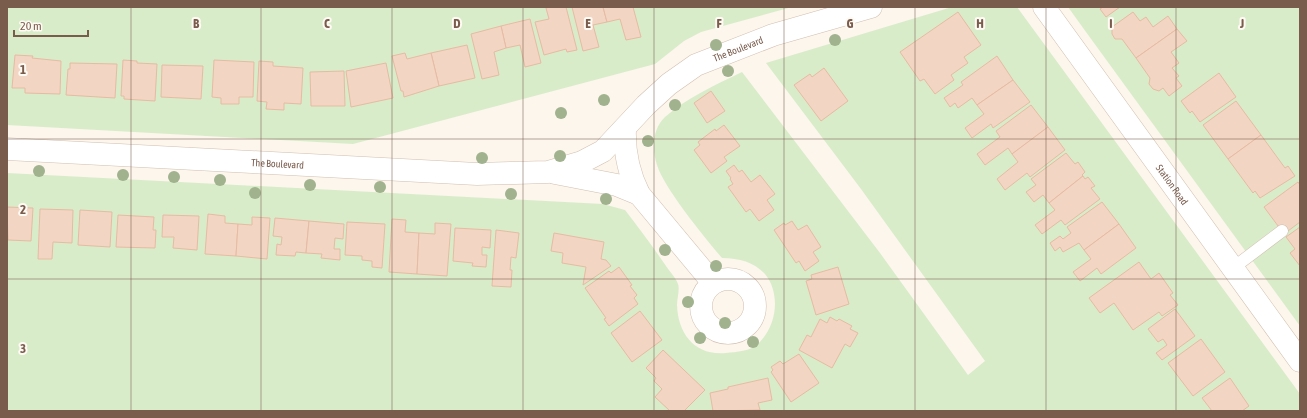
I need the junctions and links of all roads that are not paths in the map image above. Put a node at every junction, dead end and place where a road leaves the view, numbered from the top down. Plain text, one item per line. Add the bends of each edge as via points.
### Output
1 (871, 7) edge
2 (1044, 7) edge
3 (625, 128) junction
4 (7, 149) edge
5 (548, 172) junction
6 (639, 194) junction
7 (1282, 231) dead end
8 (1233, 268) junction
9 (713, 283) dead end
10 (1300, 361) edge

1 - 3 street, The Boulevard via 773,35 696,65 669,84
2 - 8 street, Station Road
3 - 5 street, The Boulevard via 603,150 582,162
3 - 6 street, The Boulevard via 624,146 627,163
4 - 5 street, The Boulevard via 477,174
5 - 6 street, The Boulevard via 617,185
6 - 9 street, The Boulevard
7 - 8 lane
8 - 10 street, Station Road

